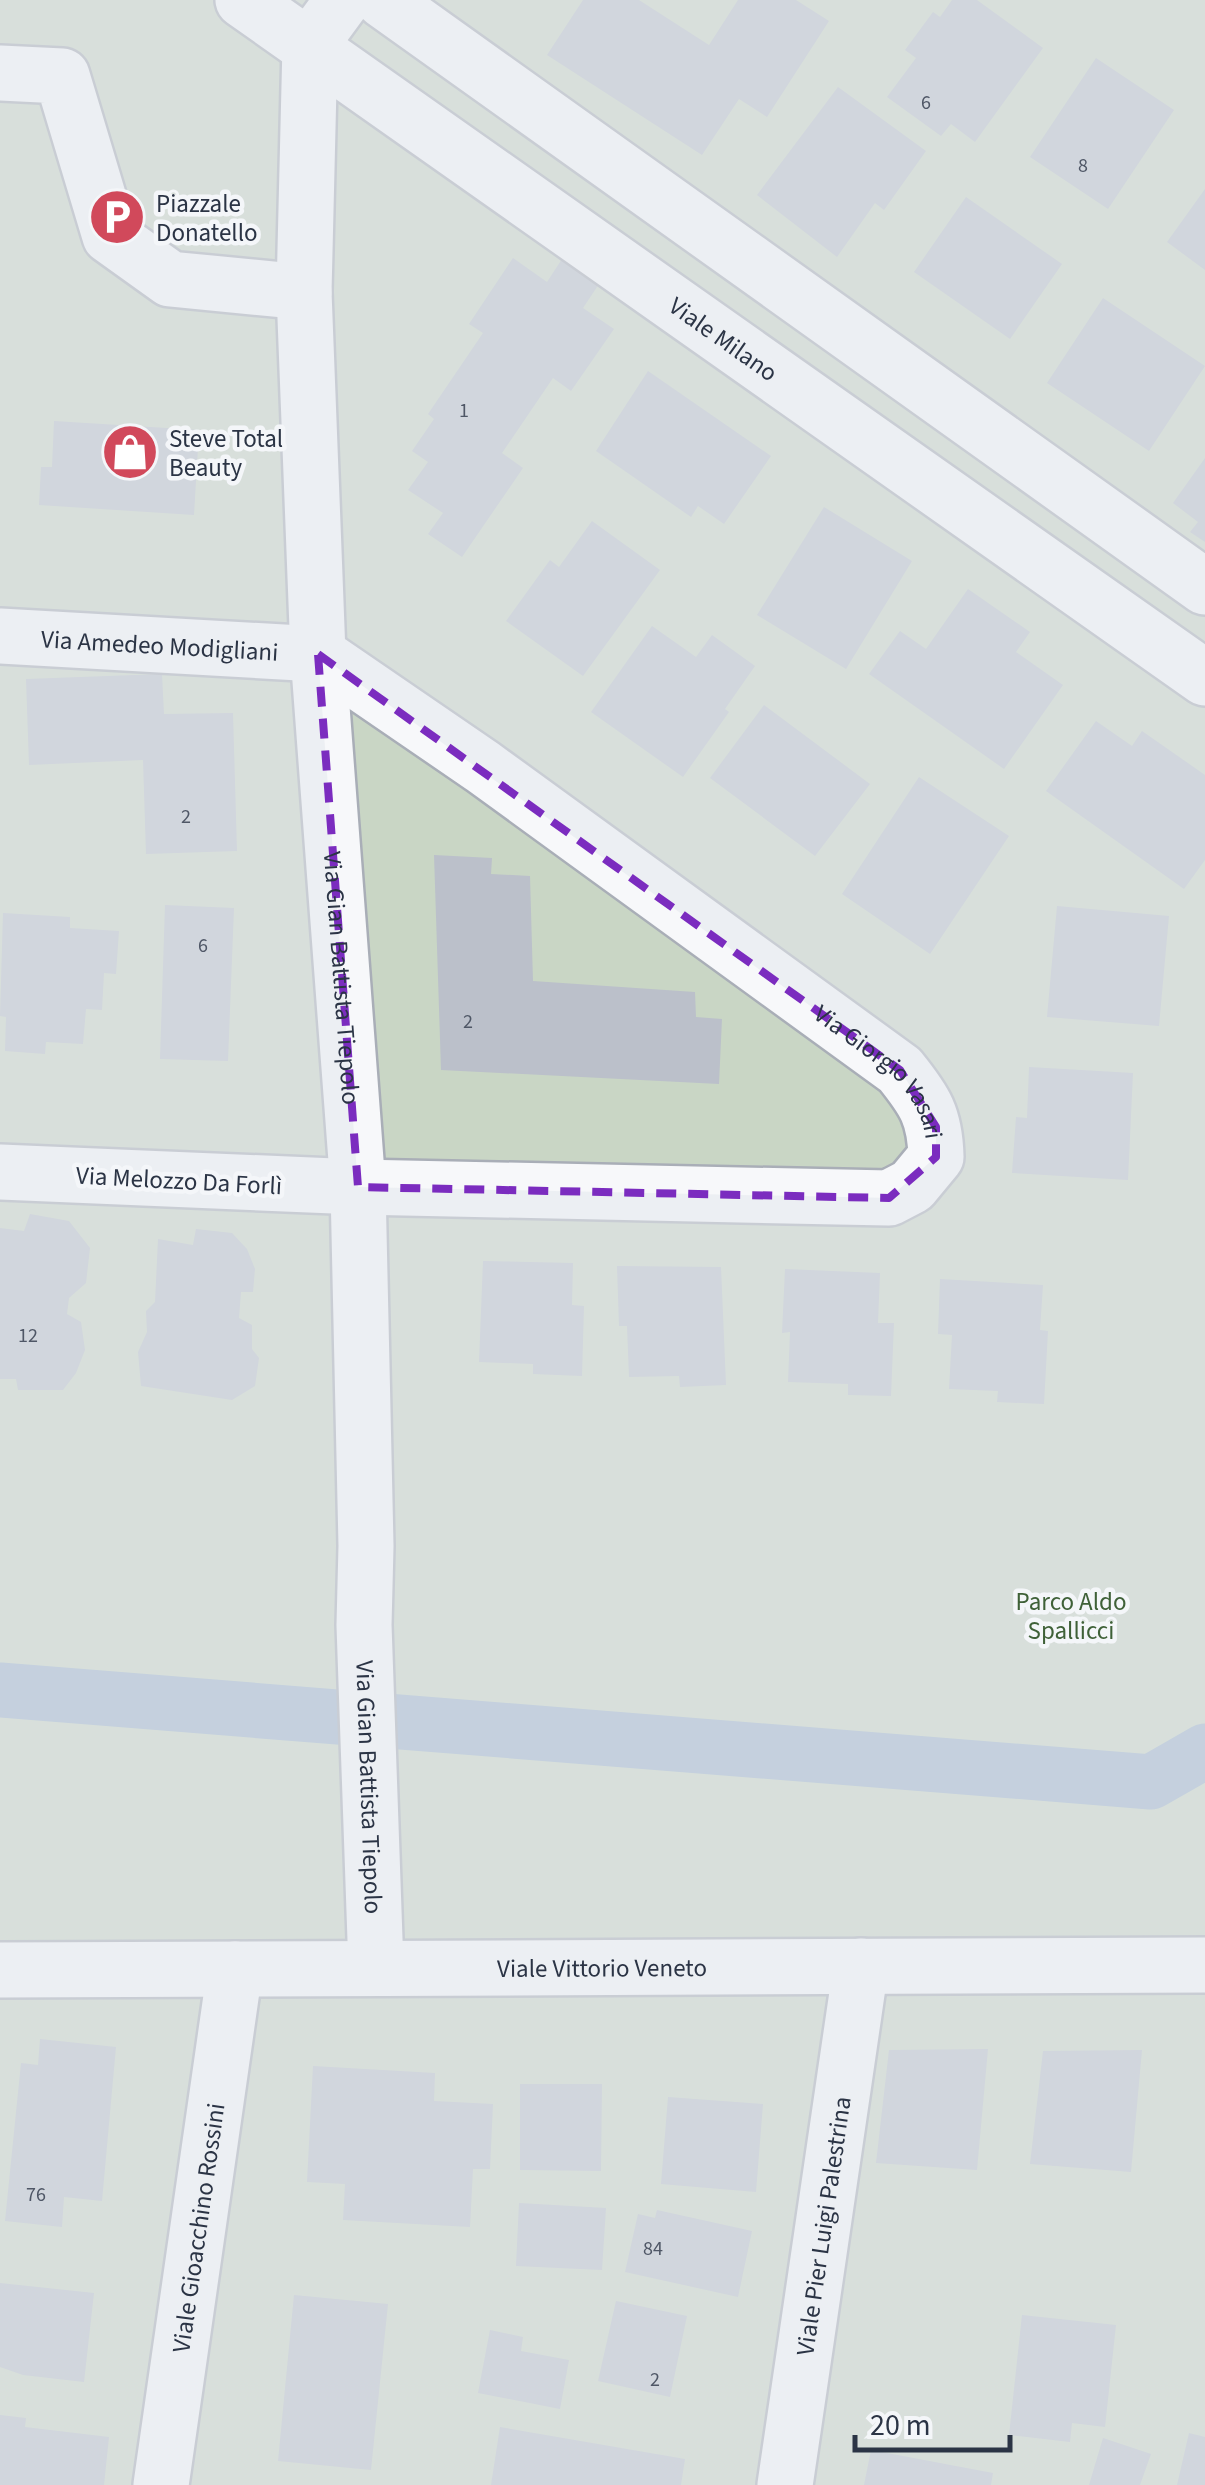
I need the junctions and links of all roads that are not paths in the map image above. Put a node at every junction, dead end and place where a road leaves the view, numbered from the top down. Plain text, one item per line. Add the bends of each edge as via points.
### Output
1 (243, 0) edge
2 (343, 0) edge
3 (383, 0) edge
4 (310, 45) junction
5 (0, 73) edge
6 (304, 292) junction
7 (1205, 587) edge
8 (0, 636) edge
9 (318, 654) junction
10 (1205, 678) edge
11 (0, 1172) edge
12 (358, 1188) junction
13 (1205, 1965) edge
14 (862, 1966) junction
15 (376, 1968) junction
16 (235, 1969) junction
17 (0, 1970) edge
18 (161, 2485) edge
19 (785, 2485) edge

1 - 4 street, Viale Milano
2 - 4 street
3 - 7 street
4 - 6 street, Via Gian Battista Tiepolo
4 - 10 street, Viale Milano
5 - 6 street via 62,76 110,236 170,279
6 - 9 street, Via Gian Battista Tiepolo
8 - 9 street, Via Amedeo Modigliani
9 - 12 street, Via Gian Battista Tiepolo
9 - 12 street, Via Giorgio Vasari via 900,1070 936,1127 936,1157 912,1186 889,1198
11 - 12 street, Via Melozzo Da Forlì
12 - 15 street, Via Gian Battista Tiepolo
13 - 14 street, Viale Vittorio Veneto
14 - 15 street, Viale Vittorio Veneto
14 - 19 street, Viale Pier Luigi Palestrina
15 - 16 street, Viale Vittorio Veneto
16 - 17 street, Viale Vittorio Veneto
16 - 18 street, Viale Gioacchino Rossini

